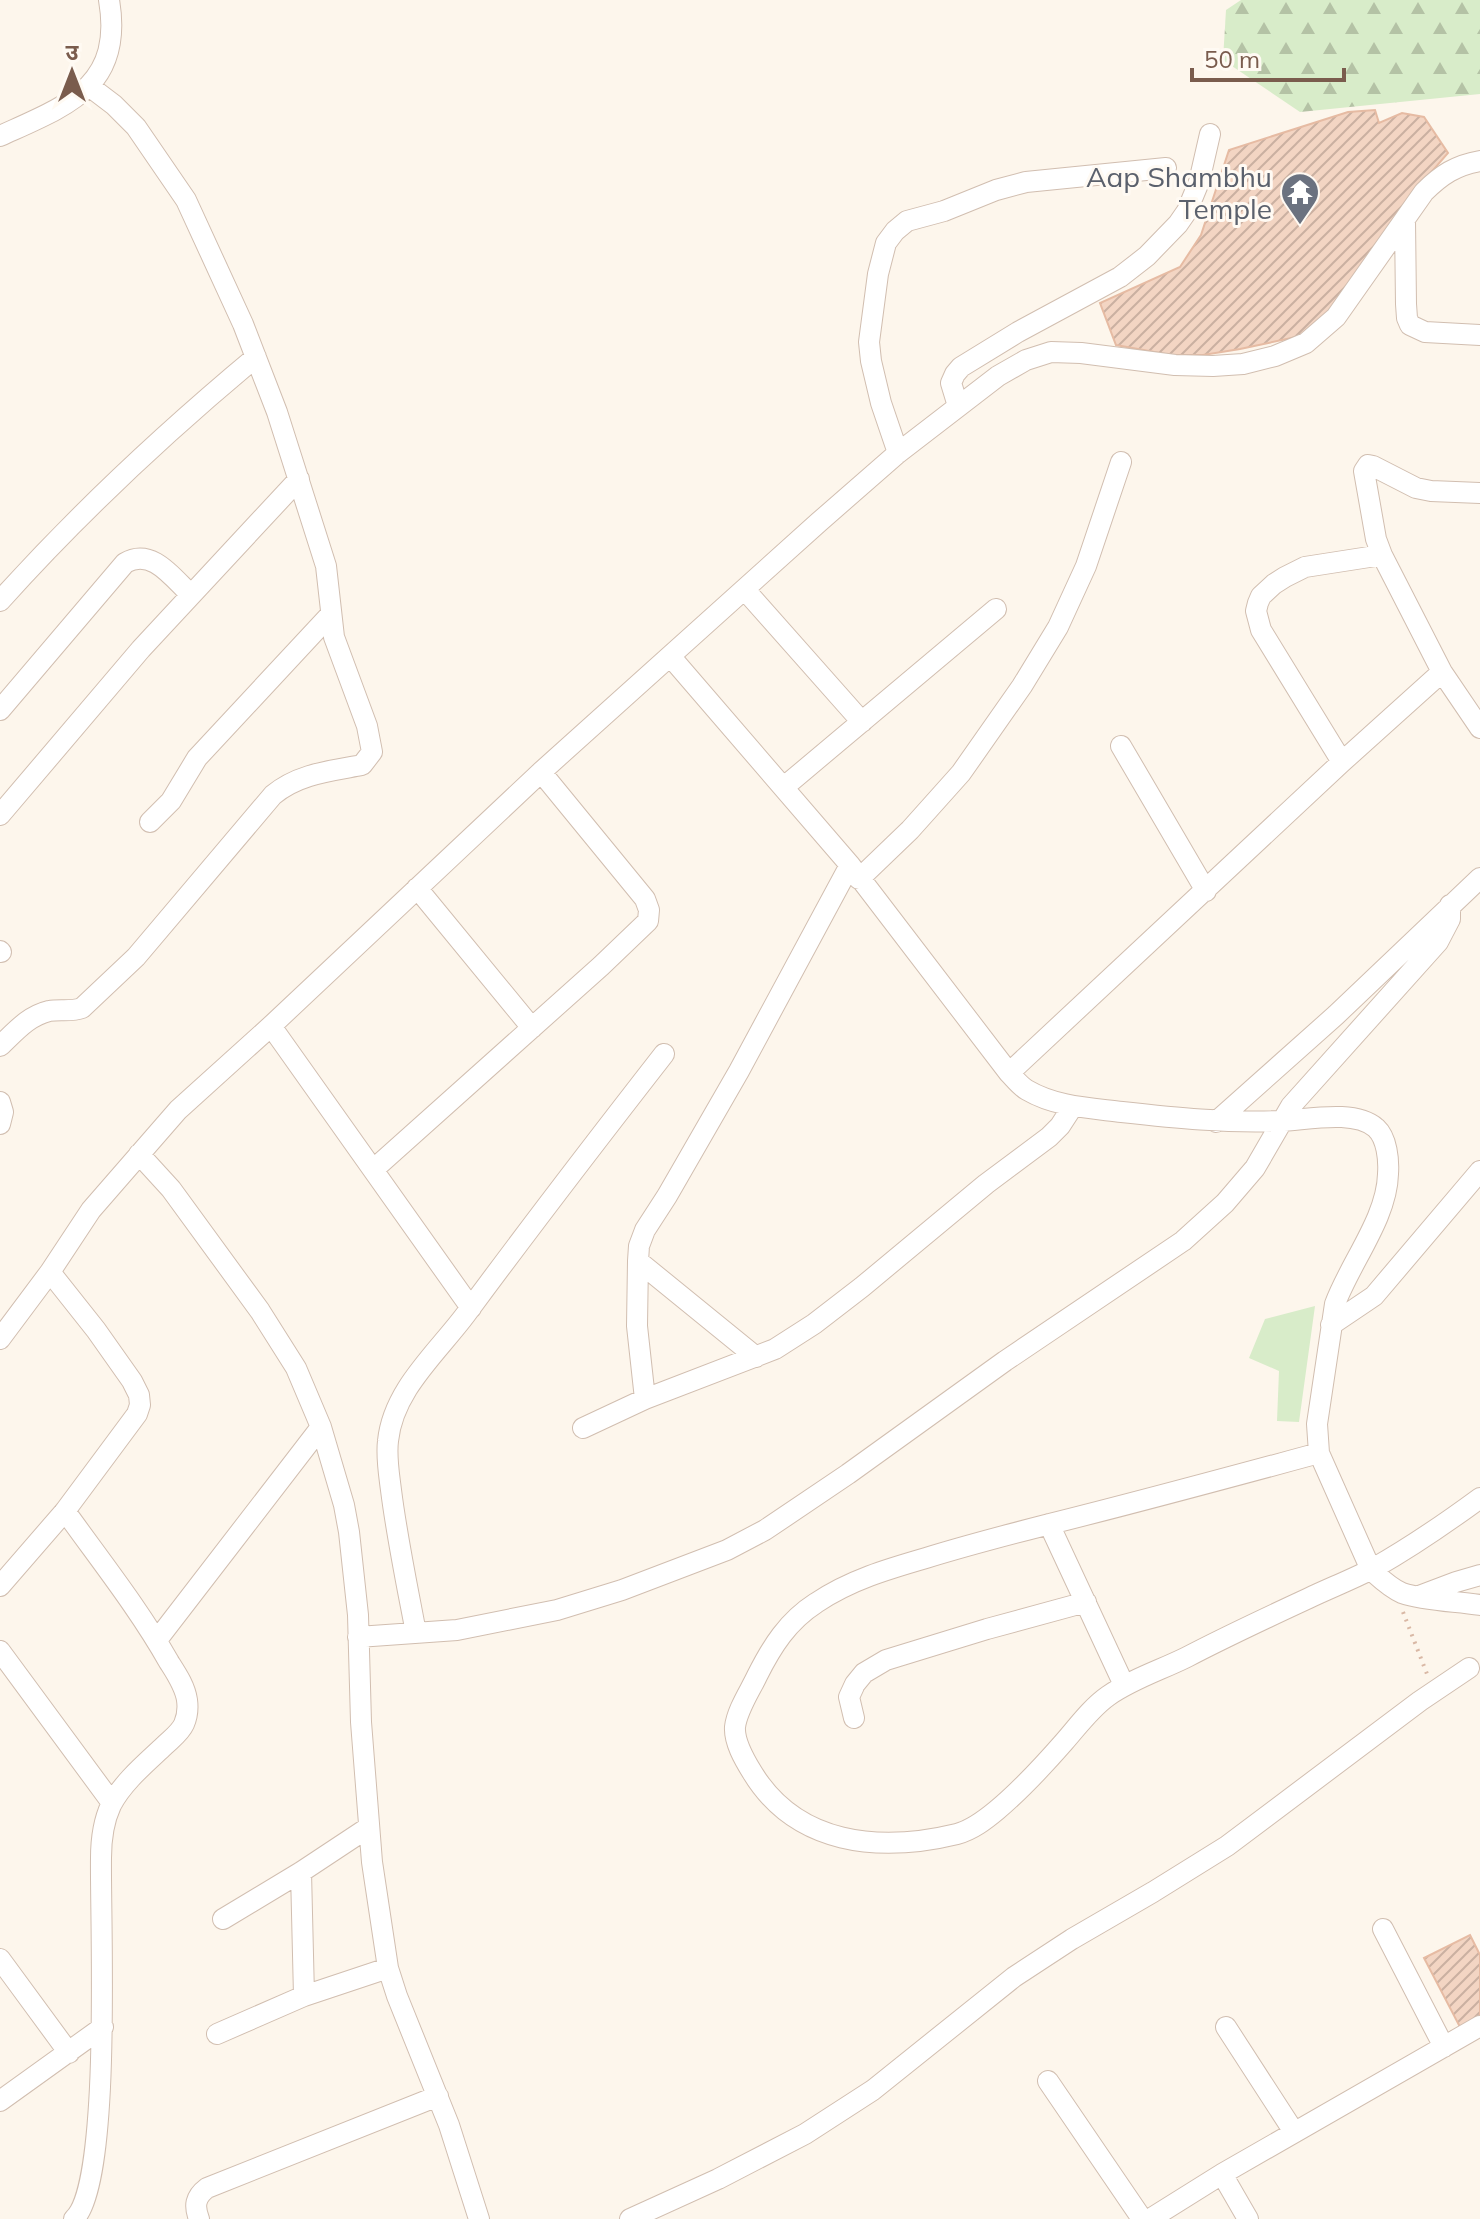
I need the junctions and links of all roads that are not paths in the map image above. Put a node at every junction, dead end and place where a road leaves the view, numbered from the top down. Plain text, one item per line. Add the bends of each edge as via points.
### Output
1 (109, 0) edge
2 (89, 86) junction
3 (1210, 134) dead end
4 (0, 136) edge
5 (1480, 161) edge
6 (1166, 168) dead end
7 (1405, 221) junction
8 (1480, 335) edge
9 (256, 357) junction
10 (958, 406) junction
11 (898, 453) junction
12 (1121, 462) dead end
13 (299, 479) junction
14 (1480, 493) edge
15 (1382, 555) junction
16 (745, 590) junction
17 (191, 595) junction
18 (0, 601) edge
19 (996, 609) dead end
20 (331, 614) junction
21 (670, 656) junction
22 (1442, 672) junction
23 (0, 710) edge
24 (862, 722) junction
25 (1480, 728) edge
26 (1121, 746) dead end
27 (1342, 762) junction
28 (541, 772) junction
29 (784, 787) junction
30 (0, 815) edge
31 (150, 822) dead end
32 (855, 872) junction
33 (1480, 878) edge
34 (417, 888) junction
35 (1206, 891) junction
36 (1450, 905) junction
37 (271, 1026) junction
38 (532, 1028) junction
39 (0, 1046) edge
40 (664, 1054) dead end
41 (1009, 1073) junction
42 (0, 1102) edge
43 (1073, 1106) junction
44 (1283, 1121) junction
45 (1216, 1122) junction
46 (0, 1124) edge
47 (139, 1154) junction
48 (374, 1169) junction
49 (1480, 1171) edge
50 (638, 1261) junction
51 (50, 1272) junction
52 (471, 1308) junction
53 (1331, 1325) junction
54 (0, 1339) edge
55 (756, 1357) junction
56 (645, 1399) junction
57 (321, 1427) junction
58 (583, 1428) dead end
59 (1319, 1453) junction
60 (1480, 1498) edge
61 (65, 1511) junction
62 (1049, 1524) junction
63 (1371, 1570) junction
64 (1480, 1575) edge
65 (0, 1586) edge
66 (1410, 1594) junction
67 (1086, 1602) junction
68 (1480, 1605) edge
69 (416, 1633) junction
70 (358, 1637) junction
71 (157, 1640) junction
72 (2, 1660) edge
73 (1469, 1668) dead end
74 (1124, 1685) junction
75 (854, 1718) dead end
76 (112, 1803) junction
77 (369, 1827) junction
78 (301, 1872) junction
79 (223, 1919) dead end
80 (1383, 1929) dead end
81 (0, 1959) edge
82 (388, 1968) junction
83 (304, 1996) junction
84 (1480, 2026) edge
85 (103, 2027) junction
86 (1226, 2027) dead end
87 (217, 2034) dead end
88 (1444, 2047) junction
89 (69, 2053) junction
90 (1048, 2081) dead end
91 (438, 2096) junction
92 (0, 2101) edge
93 (1294, 2132) junction
94 (1222, 2174) junction
95 (74, 2219) edge
96 (199, 2219) edge
97 (479, 2219) edge
98 (630, 2219) edge
99 (1142, 2219) edge
100 (1150, 2219) edge
101 (1248, 2219) edge

1 - 2 street via 111,42
2 - 4 street via 58,109
2 - 9 street via 136,127 186,200
3 - 10 street via 1199,182 1178,224 1120,277 961,367 951,383
5 - 7 street via 1440,177
6 - 11 street via 1026,182 907,221 895,231 878,274 869,342
7 - 8 street via 1410,325 1425,332
7 - 10 street via 1336,317 1292,349 1243,364 1213,366 1051,352 998,376
9 - 13 street
9 - 18 street via 189,413
10 - 11 street
11 - 16 street
12 - 32 street via 1086,566 1022,686 961,773 910,830
13 - 17 street
13 - 20 street via 326,566
14 - 15 street via 1416,488 1368,465 1364,479
15 - 22 street
15 - 27 street via 1305,567 1274,584 1261,596 1256,611 1261,630
16 - 21 street
16 - 24 street
17 - 23 street via 150,559 125,563
17 - 30 street
19 - 24 street
20 - 31 street via 197,758 171,801
20 - 39 street via 334,637 372,741 369,759 282,787 136,957 82,1008 38,1015
21 - 28 street
21 - 29 street
22 - 25 street
22 - 27 street
24 - 29 street
26 - 35 street
27 - 35 street
28 - 34 street
28 - 38 street via 645,899 649,916
29 - 32 street
32 - 41 street
32 - 50 street via 645,1230
33 - 36 street
34 - 37 street
34 - 38 street
35 - 41 street
36 - 44 street via 1450,919 1438,942
36 - 45 street
37 - 47 street via 178,1110
37 - 48 street
38 - 48 street
40 - 52 street
41 - 43 street via 1024,1089
42 - 46 street
43 - 45 street
43 - 55 street via 1049,1137 862,1287 814,1324
44 - 45 street
44 - 53 street via 1362,1121 1376,1128 1387,1153 1385,1195 1341,1288
44 - 69 street via 1255,1168 1183,1241 765,1530 684,1567 557,1610 476,1628
47 - 51 street via 91,1210
47 - 57 street via 260,1311 296,1368
48 - 52 street
49 - 53 street via 1374,1296
50 - 55 street
50 - 56 street via 637,1326
51 - 54 street
51 - 61 street via 132,1381 140,1405
52 - 69 street via 402,1398 388,1440 393,1507
53 - 59 street via 1317,1424
55 - 56 street
56 - 58 street
57 - 70 street via 349,1532
57 - 71 street
59 - 62 street
59 - 63 street
60 - 63 street
61 - 65 street
61 - 71 street
62 - 67 street
62 - 74 street via 866,1576 818,1602 771,1648 735,1727 738,1744 763,1790 779,1807 824,1833 887,1842 938,1837 962,1833 984,1821 1022,1789 1103,1699
63 - 66 street
63 - 74 street
64 - 66 street
66 - 68 street
67 - 74 street
67 - 75 street via 886,1660 855,1684 849,1697
69 - 70 street
70 - 77 street
71 - 76 street via 187,1698 186,1721
72 - 76 street
73 - 98 street via 1227,1846 1014,1977 873,2090 805,2134
76 - 85 street via 101,1855
77 - 78 street
77 - 82 street
78 - 79 street
78 - 83 street
80 - 88 street
81 - 89 street
82 - 83 street
82 - 91 street
83 - 87 street
84 - 88 street
85 - 89 street
85 - 95 street via 95,2147 83,2206
86 - 93 street
88 - 93 street
89 - 92 street
90 - 99 street
91 - 96 street via 207,2188 196,2202
91 - 97 street
93 - 94 street
94 - 100 street
94 - 101 street

